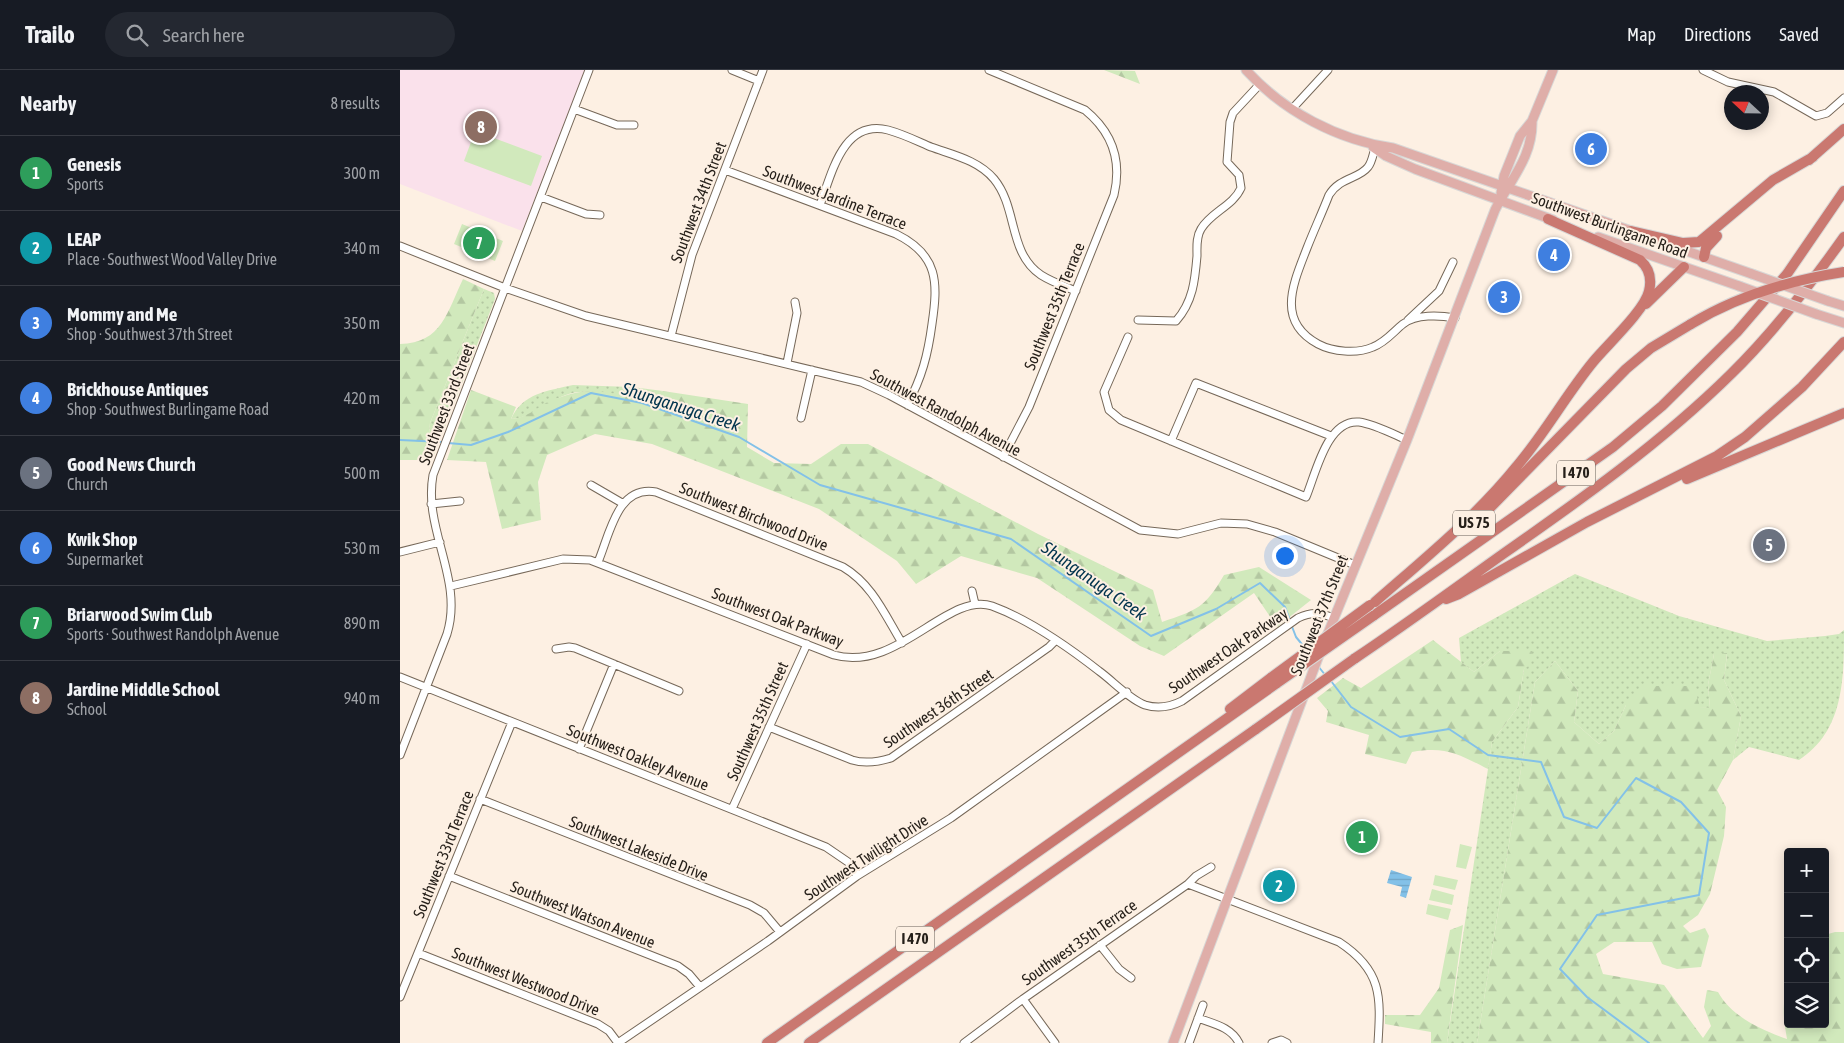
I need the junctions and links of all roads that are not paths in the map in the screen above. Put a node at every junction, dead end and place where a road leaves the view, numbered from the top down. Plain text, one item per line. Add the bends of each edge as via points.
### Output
1 (589, 70) edge
2 (732, 70) edge
3 (763, 70) edge
4 (989, 70) edge
5 (1246, 70) edge
6 (1328, 70) edge
7 (1553, 70) edge
8 (1704, 70) edge
9 (759, 80) junction
10 (1260, 84) junction
11 (1844, 98) edge
12 (574, 109) junction
13 (1292, 109) junction
14 (634, 125) dead end
15 (1844, 129) edge
16 (1373, 147) junction
17 (1813, 157) junction
18 (725, 170) junction
19 (1505, 188) junction
20 (1844, 191) edge
21 (540, 198) junction
22 (1500, 201) junction
23 (820, 205) junction
24 (600, 214) dead end
25 (1548, 219) junction
26 (1631, 231) junction
27 (1844, 237) edge
28 (400, 246) edge
29 (1704, 257) junction
30 (1453, 262) dead end
31 (1684, 267) junction
32 (1844, 272) edge
33 (1716, 278) junction
34 (505, 288) junction
35 (1076, 291) junction
36 (795, 302) dead end
37 (1844, 306) edge
38 (1638, 311) junction
39 (1455, 318) junction
40 (1138, 320) dead end
41 (1404, 323) junction
42 (1844, 324) edge
43 (671, 336) junction
44 (1128, 337) dead end
45 (1844, 342) edge
46 (1844, 350) edge
47 (787, 363) junction
48 (812, 370) junction
49 (1802, 387) junction
50 (907, 405) junction
51 (1844, 413) edge
52 (801, 418) dead end
53 (1331, 436) junction
54 (1407, 440) junction
55 (1171, 442) junction
56 (1003, 457) junction
57 (591, 485) dead end
58 (460, 501) dead end
59 (622, 503) junction
60 (431, 504) junction
61 (1568, 533) junction
62 (440, 542) junction
63 (400, 552) edge
64 (598, 562) junction
65 (1355, 565) junction
66 (451, 586) junction
67 (972, 591) dead end
68 (1438, 602) junction
69 (975, 604) junction
70 (1373, 608) junction
71 (1334, 618) junction
72 (1056, 640) junction
73 (902, 643) junction
74 (806, 644) junction
75 (556, 649) dead end
76 (614, 664) junction
77 (400, 677) edge
78 (426, 688) junction
79 (679, 690) dead end
80 (1128, 692) junction
81 (512, 722) junction
82 (769, 727) junction
83 (579, 749) junction
84 (400, 755) edge
85 (480, 800) junction
86 (732, 810) junction
87 (1211, 867) dead end
88 (449, 876) junction
89 (857, 876) junction
90 (1188, 884) junction
91 (1228, 898) junction
92 (780, 932) junction
93 (1100, 945) junction
94 (418, 953) junction
95 (1131, 978) dead end
96 (700, 987) junction
97 (400, 996) edge
98 (1023, 999) junction
99 (1203, 1005) dead end
100 (1198, 1018) junction
101 (618, 1043) edge
102 (767, 1043) edge
103 (810, 1043) edge
104 (964, 1043) edge
105 (1054, 1043) edge
106 (1173, 1043) edge
107 (1189, 1043) edge
108 (1239, 1043) edge
109 (1272, 1043) edge
110 (1287, 1043) edge
111 (1378, 1043) edge

1 - 12 street, Southwest 33rd Street
2 - 9 street
3 - 9 street, Southwest 34th Street
4 - 35 street, Southwest 35th Terrace via 1085,110 1105,130 1112,145 1117,162 1114,195
5 - 10 main road, Southwest Burlingame Road
6 - 13 street
7 - 19 main road, Southwest 37th Street via 1532,121 1532,137 1517,177
8 - 11 street via 1728,82 1774,92 1819,116
9 - 18 street, Southwest 34th Street
10 - 13 main road, Southwest Burlingame Road
10 - 40 street via 1237,107 1230,122 1227,162 1239,175 1242,188 1201,230 1195,280 1187,307 1176,321
12 - 14 street via 618,125
12 - 21 street, Southwest 33rd Street
13 - 16 main road, Southwest Burlingame Road via 1330,130
15 - 17 highway
16 - 19 main road, Southwest Burlingame Road via 1393,148
16 - 22 main road, Southwest Burlingame Road via 1415,169
16 - 41 street via 1368,167 1343,180 1329,195 1292,287 1291,306 1298,328 1321,346 1338,350 1358,351 1373,347
17 - 26 highway via 1773,180 1699,242 1683,243
17 - 29 highway via 1740,213 1709,244
18 - 23 street, Southwest Jardine Terrace
18 - 43 street, Southwest 34th Street via 685,276
19 - 22 main road, Southwest 37th Street
19 - 26 main road, Southwest Burlingame Road
20 - 70 highway, I 470 via 1787,274 1737,332 1662,406 1613,447
21 - 24 street via 586,214
21 - 34 street, Southwest 33rd Street
22 - 25 main road, Southwest Burlingame Road
22 - 39 main road, Southwest 37th Street
23 - 35 street via 839,154 849,141 868,130 890,131 972,162 991,176 1006,198 1018,245 1029,264 1049,280
23 - 50 street, Southwest Jardine Terrace via 904,238 920,251 932,268 937,297 928,356
25 - 31 main road, Southwest Burlingame Road
25 - 38 highway via 1633,256 1644,264 1650,285 1648,296
26 - 29 main road, Southwest Burlingame Road
27 - 68 highway, I 470 via 1778,322 1733,372 1680,423 1589,494
28 - 34 street, Southwest Randolph Avenue
29 - 31 main road
29 - 33 main road via 1706,270
29 - 37 main road, Southwest Burlingame Road, bridge
30 - 41 street via 1439,291
31 - 33 main road, Southwest Burlingame Road
31 - 38 highway
32 - 70 highway, US 75, bridge via 1763,292 1702,317 1651,348 1626,369 1481,516
33 - 42 main road, Southwest Burlingame Road, bridge
34 - 43 street, Southwest Randolph Avenue via 586,316
34 - 60 street, Southwest 33rd Street via 432,475
35 - 56 street, Southwest 35th Terrace via 1028,407
36 - 47 street via 797,313
38 - 70 highway via 1593,362 1517,466 1481,507
39 - 41 street via 1421,317
39 - 54 main road, Southwest 37th Street
43 - 47 street, Southwest Randolph Avenue
44 - 55 street via 1104,392 1109,410 1117,418
45 - 49 highway
46 - 49 highway via 1821,376
47 - 48 street, Southwest Randolph Avenue
48 - 50 street, Southwest Randolph Avenue via 861,382
48 - 52 street
49 - 61 highway via 1745,437 1717,456
50 - 56 street, Southwest Randolph Avenue
51 - 61 highway via 1667,487
53 - 54 street via 1339,428 1358,422
53 - 55 street via 1196,383
53 - 55 street via 1306,497
54 - 65 main road, Southwest 37th Street
56 - 65 street, Southwest Randolph Avenue via 1140,530 1178,534 1221,523 1247,524
57 - 59 street
58 - 60 street
59 - 64 street
59 - 73 street, Southwest Birchwood Drive via 638,492 656,492 843,567 868,586
60 - 62 street, Southwest 33rd Street
61 - 68 highway via 1459,594
62 - 63 street
62 - 66 street, Southwest 33rd Street
64 - 66 street, Southwest Oak Parkway via 581,558 563,559
64 - 74 street, Southwest Oak Parkway
65 - 71 main road, Southwest 37th Street
66 - 78 street, Southwest 33rd Street via 450,624
67 - 69 street
68 - 103 highway, I 470, bridge
69 - 72 street, Southwest Oak Parkway via 989,605 1014,615
69 - 73 street, Southwest Oak Parkway via 959,609
70 - 102 highway, I 470, bridge via 1202,736
71 - 80 street, Southwest Oak Parkway via 1316,613 1298,618 1178,703 1151,706 1141,703
71 - 91 main road, Southwest 37th Street
72 - 80 street, Southwest Oak Parkway
72 - 82 street, Southwest 36th Street via 891,758 882,761 852,760
73 - 74 street, Southwest Oak Parkway via 872,656 852,659
74 - 82 street, Southwest 35th Street
75 - 76 street via 569,647
76 - 79 street
76 - 83 street
77 - 78 street, Southwest Oakley Avenue
78 - 81 street, Southwest Oakley Avenue
78 - 84 street, Southwest 33rd Street
80 - 89 street, Southwest Twilight Drive via 951,818
81 - 83 street, Southwest Oakley Avenue
81 - 85 street, Southwest 33rd Terrace
82 - 86 street, Southwest 35th Street
83 - 86 street, Southwest Oakley Avenue
85 - 88 street, Southwest 33rd Terrace
85 - 92 street, Southwest Lakeside Drive via 750,905 764,913
86 - 89 street, Southwest Oakley Avenue via 832,850 848,862
87 - 90 street, Southwest 35th Terrace
88 - 94 street, Southwest 33rd Terrace
88 - 96 street, Southwest Watson Avenue via 678,966
89 - 92 street, Southwest Twilight Drive
90 - 91 street
90 - 93 street, Southwest 35th Terrace
91 - 106 main road, Southwest 37th Street
91 - 111 street via 1339,942 1358,955 1378,987
92 - 96 street, Southwest Twilight Drive
93 - 95 street via 1119,969
93 - 98 street, Southwest 35th Terrace
94 - 97 street, Southwest 33rd Terrace
94 - 101 street, Southwest Westwood Drive via 598,1024 609,1031
96 - 101 street, Southwest Twilight Drive
98 - 104 street, Southwest 35th Terrace
98 - 105 street
99 - 100 street
100 - 107 street
100 - 108 street via 1226,1029
109 - 110 street via 1281,1040

